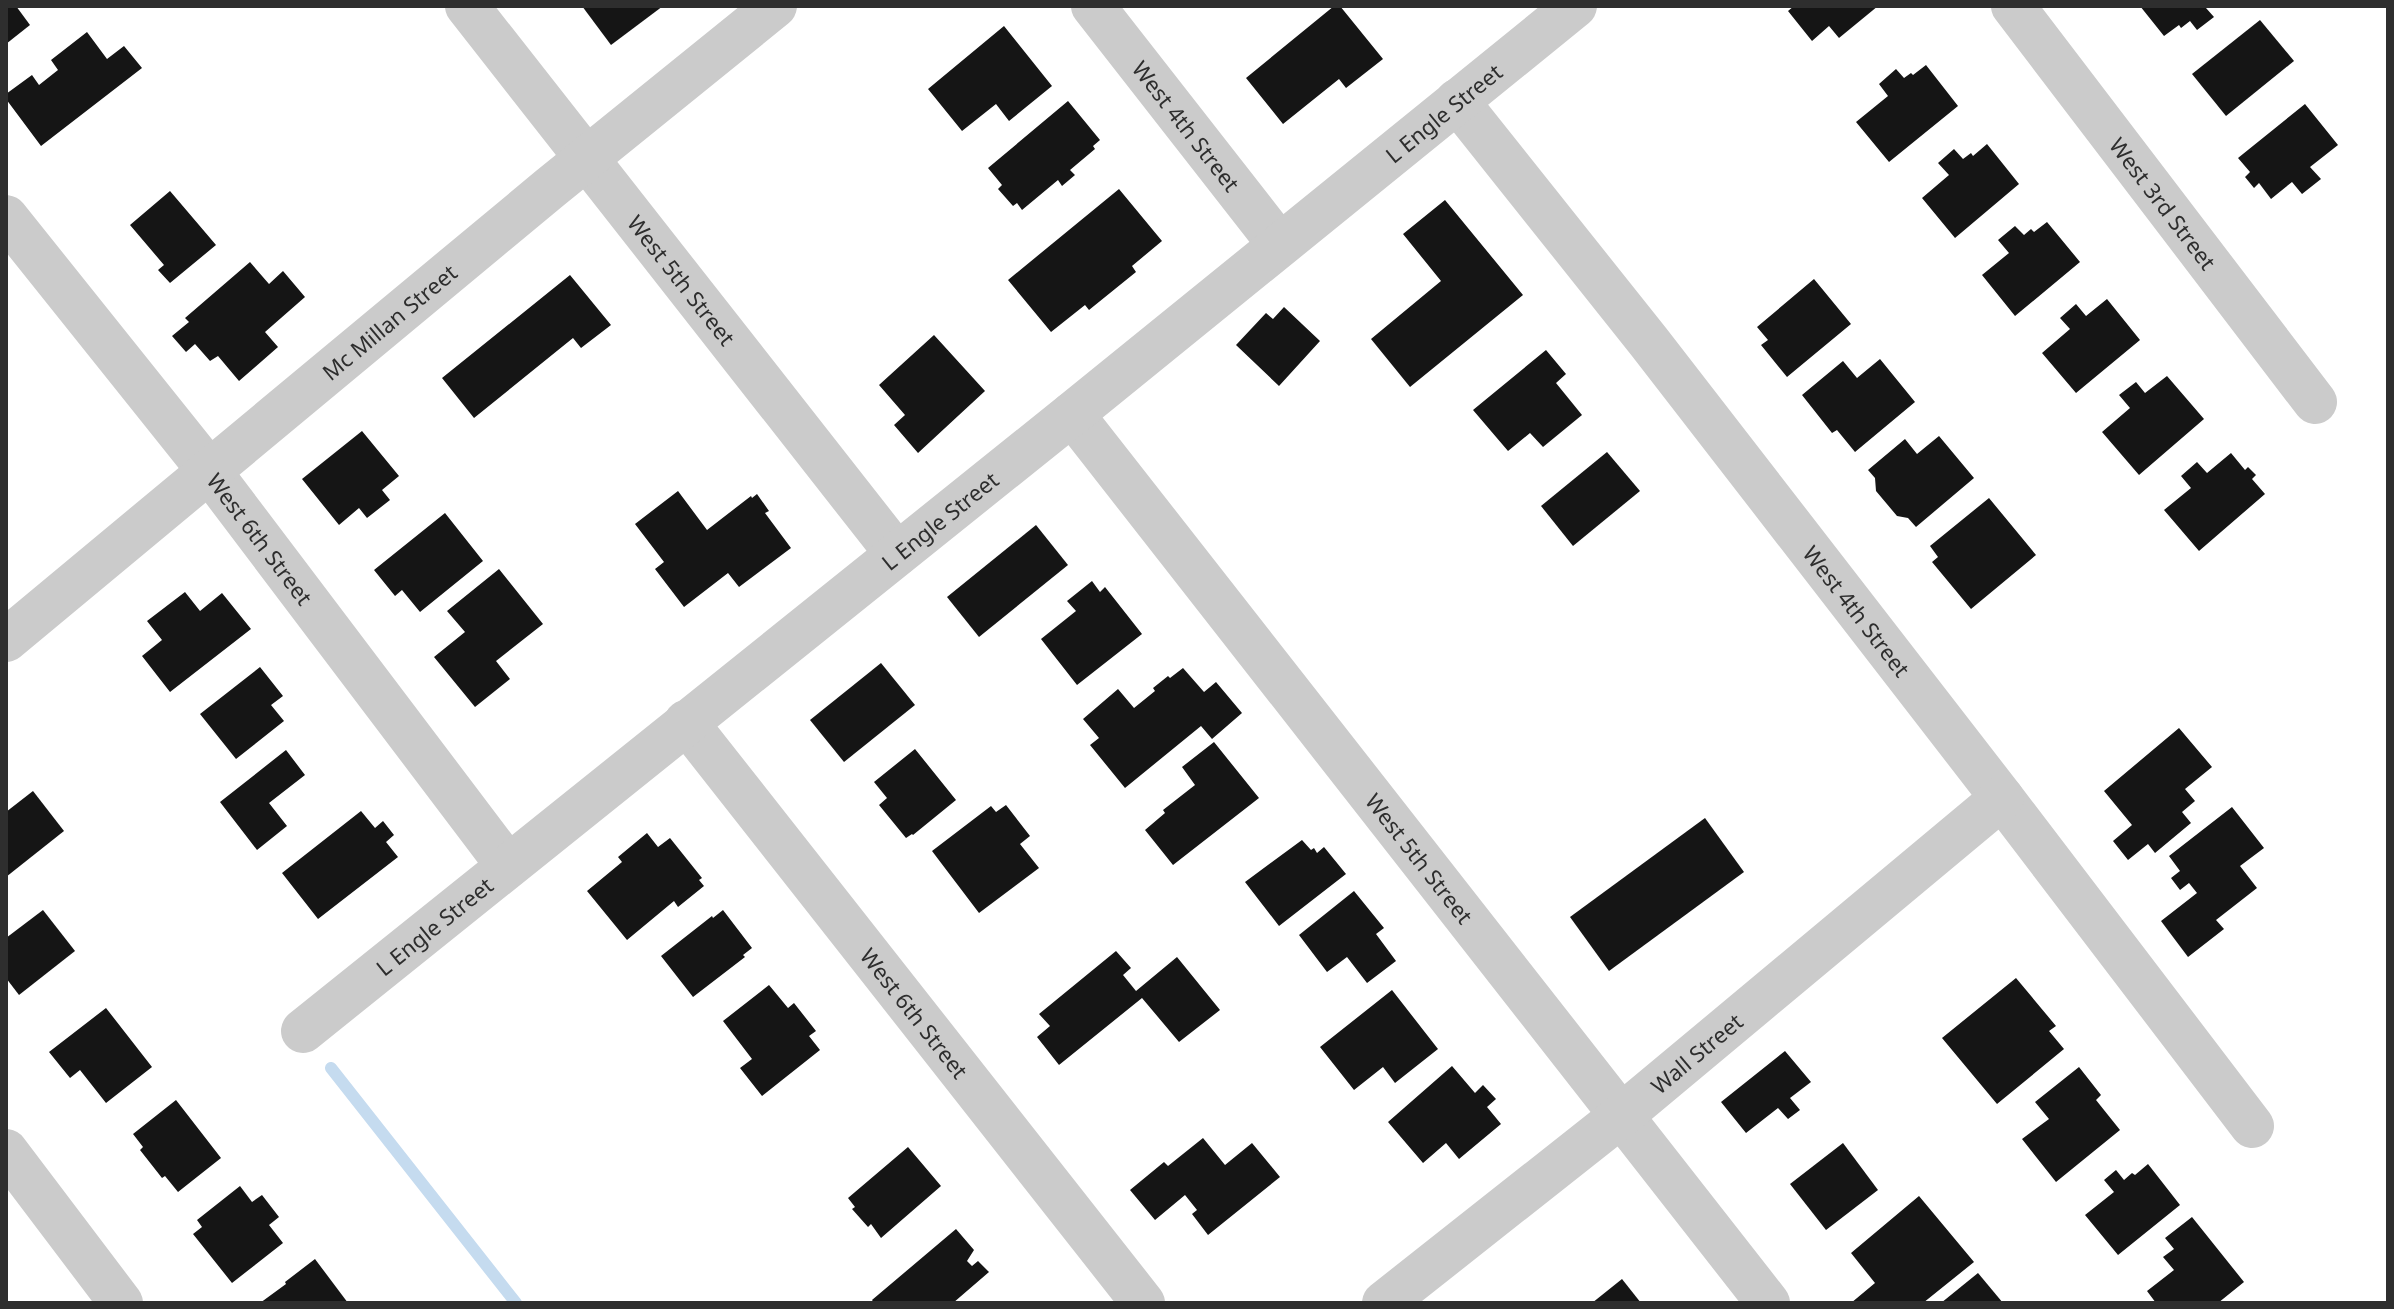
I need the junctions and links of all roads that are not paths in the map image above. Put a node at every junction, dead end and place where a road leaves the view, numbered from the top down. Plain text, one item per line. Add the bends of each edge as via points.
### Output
1 (467, 6) edge
2 (775, 6) edge
3 (1093, 6) edge
4 (1575, 6) edge
5 (2013, 6) edge
6 (1457, 101) junction
7 (587, 157) junction
8 (6, 217) edge
9 (1279, 244) junction
10 (2315, 402) dead end
11 (1072, 414) junction
12 (210, 472) junction
13 (897, 554) junction
14 (6, 640) edge
15 (686, 722) junction
16 (2002, 798) junction
17 (508, 866) junction
18 (303, 1031) dead end
19 (1622, 1115) junction
20 (2252, 1126) dead end
21 (6, 1151) edge
22 (121, 1303) edge
23 (1143, 1303) edge
24 (1384, 1303) edge
25 (1768, 1303) edge

1 - 7 street, West 5th Street
2 - 7 street, Mc Millan Street
3 - 9 street, West 4th Street
4 - 6 street, L Engle Street
5 - 10 street, West 3rd Street
6 - 9 street, L Engle Street
6 - 16 street, West 4th Street
7 - 12 street, Mc Millan Street
7 - 13 street, West 5th Street
8 - 12 street, West 6th Street
9 - 11 street, L Engle Street
11 - 13 street, L Engle Street
11 - 19 street, West 5th Street
12 - 14 street, Mc Millan Street
12 - 17 street, West 6th Street
13 - 15 street, L Engle Street
15 - 17 street, L Engle Street
15 - 23 street, West 6th Street
16 - 19 street, Wall Street
16 - 20 street, West 4th Street
17 - 18 street, L Engle Street
19 - 24 street, Wall Street
19 - 25 street, West 5th Street
21 - 22 street

